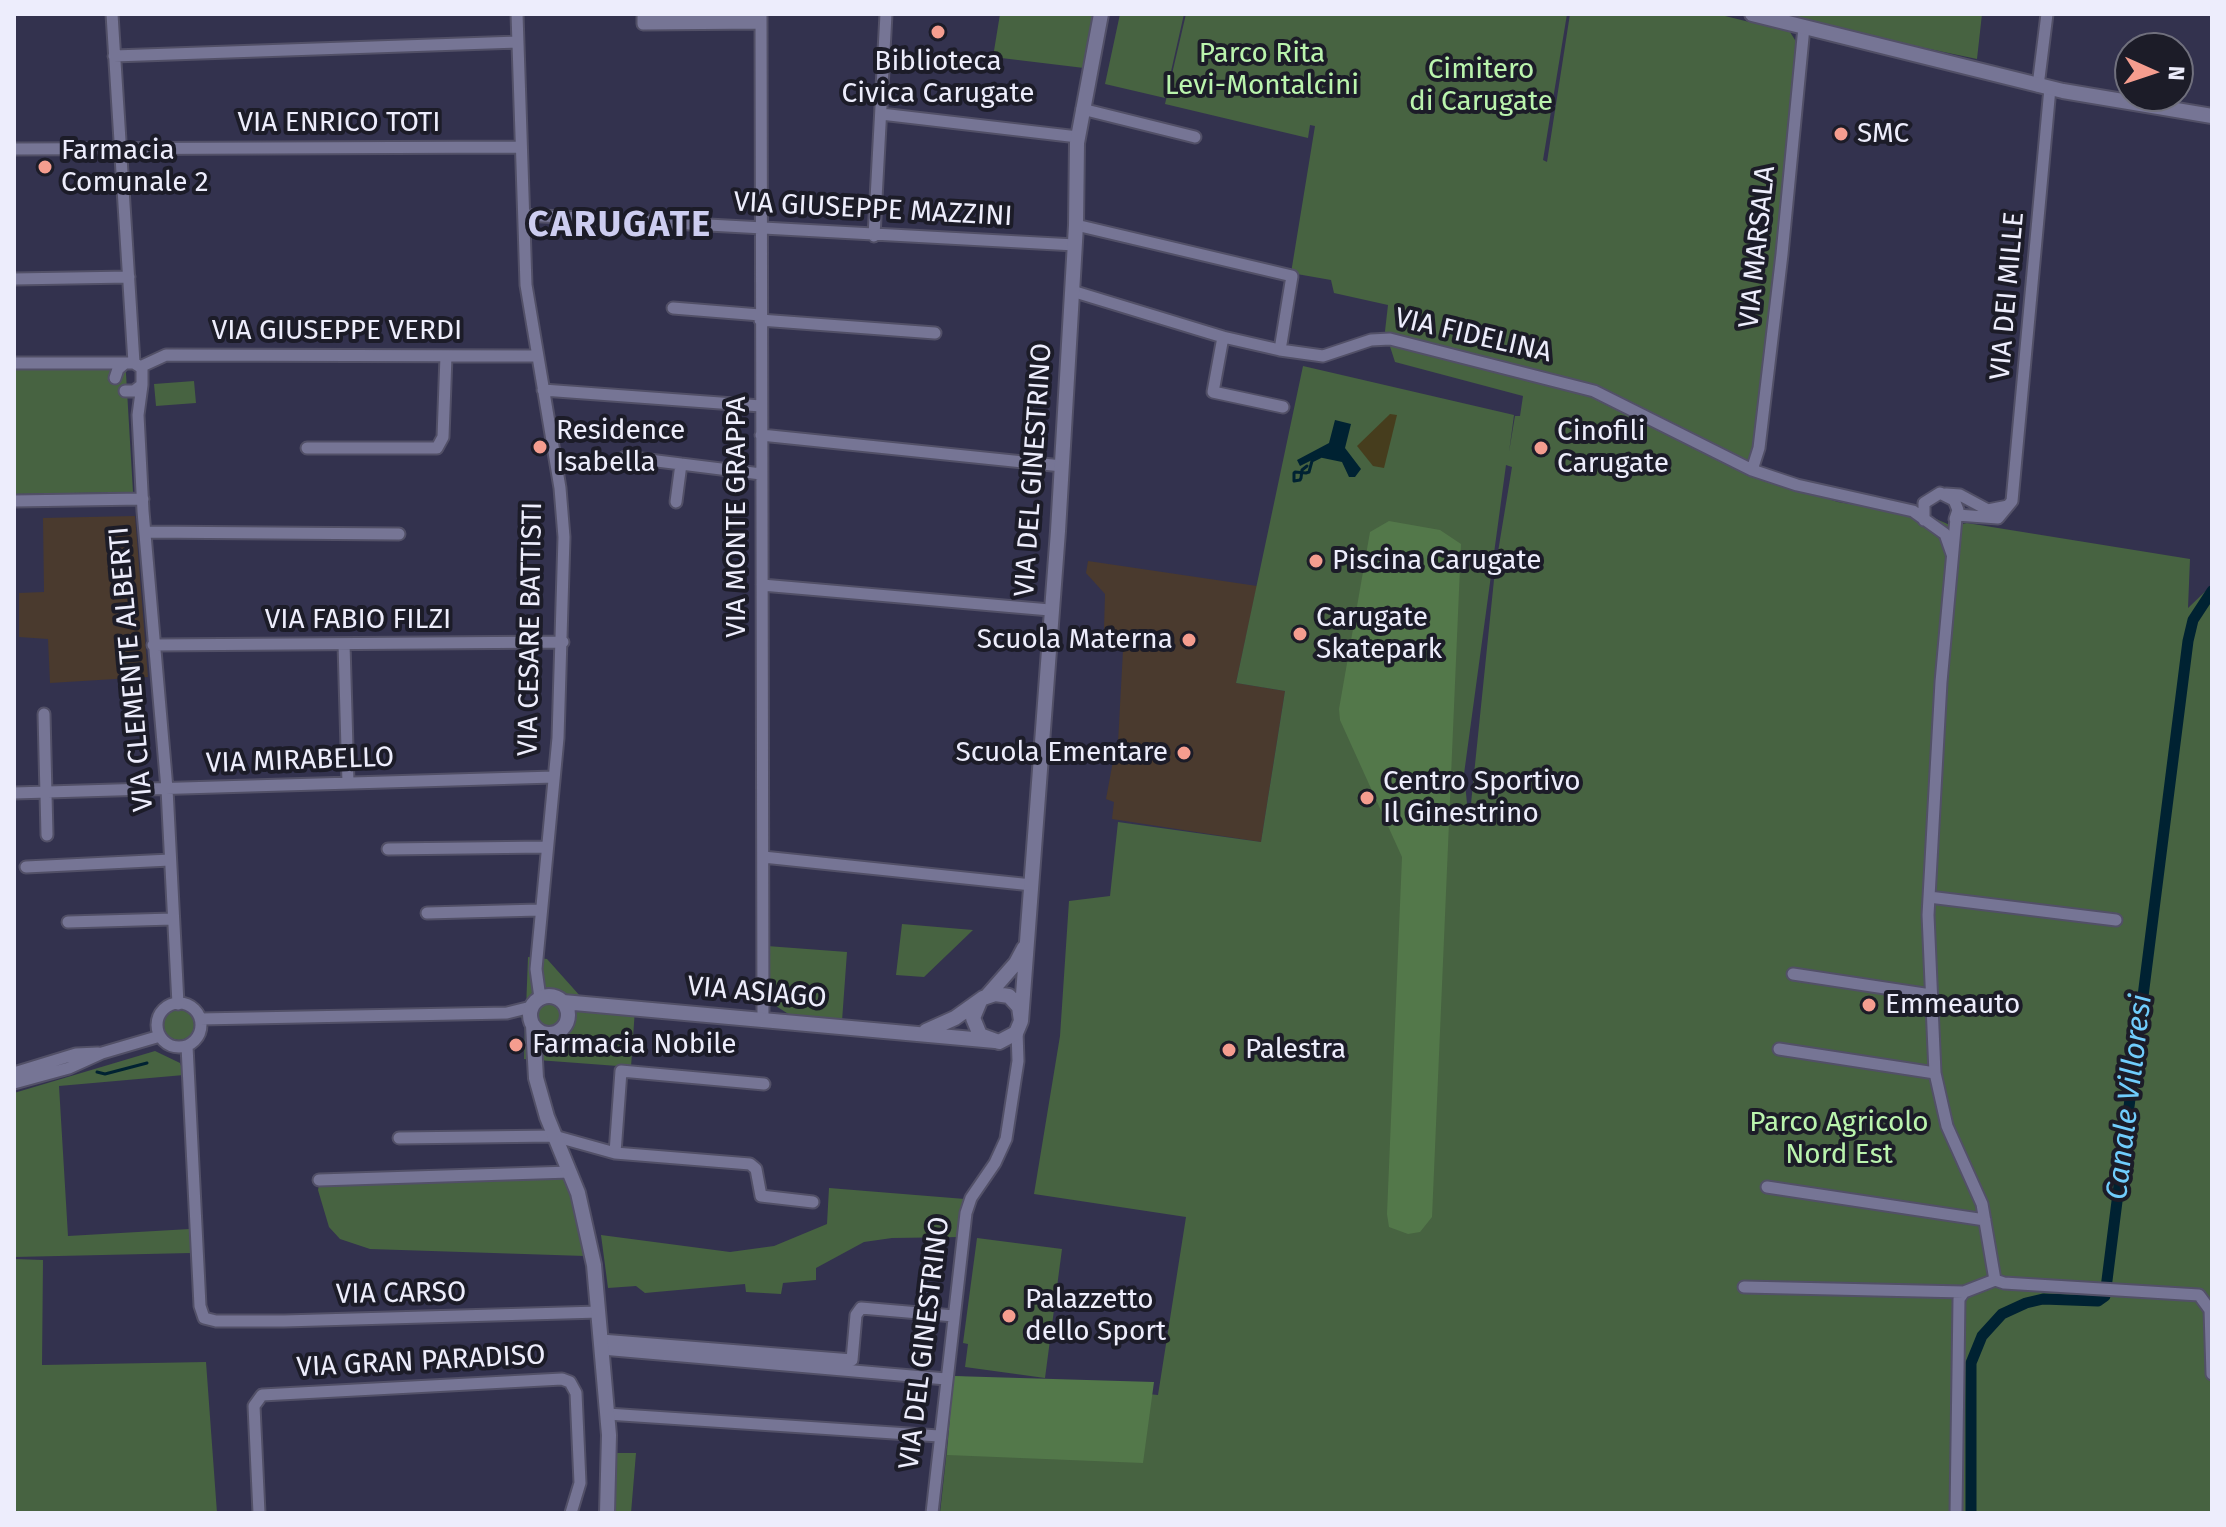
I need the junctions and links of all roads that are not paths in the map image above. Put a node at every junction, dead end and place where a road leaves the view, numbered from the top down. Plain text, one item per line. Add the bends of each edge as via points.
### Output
1 (112, 14) edge
2 (517, 14) edge
3 (886, 14) edge
4 (1101, 14) edge
5 (1752, 14) edge
6 (2047, 14) edge
7 (761, 18) edge
8 (1804, 27) junction
9 (518, 42) junction
10 (114, 56) junction
11 (2044, 87) junction
12 (1082, 109) junction
13 (881, 114) junction
14 (2212, 116) edge
15 (1078, 137) junction
16 (1195, 137) dead end
17 (521, 147) junction
18 (119, 148) junction
19 (14, 149) edge
20 (525, 215) junction
21 (1076, 225) junction
22 (760, 228) junction
23 (874, 236) junction
24 (1075, 245) junction
25 (129, 277) junction
26 (14, 279) edge
27 (1072, 291) junction
28 (673, 308) dead end
29 (760, 318) junction
30 (935, 333) dead end
31 (1223, 337) junction
32 (1280, 350) junction
33 (446, 356) junction
34 (537, 356) junction
35 (90, 362) junction
36 (14, 363) edge
37 (133, 364) junction
38 (115, 378) junction
39 (142, 385) junction
40 (543, 390) junction
41 (125, 391) junction
42 (761, 406) junction
43 (1283, 407) dead end
44 (138, 415) junction
45 (761, 435) junction
46 (307, 448) dead end
47 (625, 457) dead end
48 (681, 464) junction
49 (1062, 466) junction
50 (1752, 470) junction
51 (761, 474) junction
52 (1940, 493) junction
53 (1927, 498) junction
54 (143, 499) junction
55 (14, 501) edge
56 (676, 502) dead end
57 (1888, 505) junction
58 (2009, 506) junction
59 (1957, 517) junction
60 (1924, 520) junction
61 (1935, 528) junction
62 (145, 532) junction
63 (399, 534) dead end
64 (1952, 554) junction
65 (762, 585) junction
66 (1050, 610) junction
67 (563, 642) junction
68 (344, 644) junction
69 (153, 645) junction
70 (44, 714) dead end
71 (554, 777) junction
72 (348, 783) junction
73 (167, 789) junction
74 (46, 792) junction
75 (14, 793) edge
76 (47, 835) dead end
77 (545, 847) junction
78 (388, 849) dead end
79 (763, 857) junction
80 (170, 860) junction
81 (26, 867) dead end
82 (1032, 885) junction
83 (1929, 897) junction
84 (539, 910) junction
85 (427, 913) dead end
86 (173, 919) junction
87 (2116, 920) dead end
88 (68, 922) dead end
89 (1027, 940) junction
90 (1793, 974) dead end
91 (1931, 995) junction
92 (983, 999) junction
93 (563, 1002) junction
94 (178, 1004) junction
95 (587, 1005) junction
96 (534, 1013) junction
97 (567, 1018) junction
98 (200, 1019) junction
99 (763, 1020) junction
100 (922, 1033) junction
101 (547, 1034) junction
102 (1016, 1034) junction
103 (160, 1036) junction
104 (995, 1041) junction
105 (187, 1046) junction
106 (1779, 1049) dead end
107 (102, 1053) junction
108 (14, 1073) edge
109 (1935, 1073) junction
110 (14, 1083) edge
111 (764, 1084) dead end
112 (542, 1101) junction
113 (554, 1136) junction
114 (399, 1138) dead end
115 (615, 1153) junction
116 (570, 1172) junction
117 (319, 1180) dead end
118 (1767, 1187) dead end
119 (813, 1202) dead end
120 (1985, 1220) junction
121 (1995, 1280) junction
122 (1744, 1287) dead end
123 (1964, 1292) junction
124 (599, 1312) junction
125 (954, 1316) junction
126 (602, 1344) junction
127 (855, 1365) junction
128 (2212, 1374) edge
129 (946, 1379) junction
130 (607, 1414) junction
131 (939, 1436) junction
132 (259, 1513) edge
133 (571, 1513) edge
134 (607, 1513) edge
135 (932, 1513) edge
136 (1956, 1513) edge

1 - 10 street
2 - 9 street, VIA CESARE BATTISTI
3 - 13 street
4 - 12 street
5 - 8 street
6 - 11 street, VIA DEI MILLE
7 - 7 street via 643,17 643,24
7 - 22 street, VIA MONTE GRAPPA
8 - 11 street
8 - 50 street, VIA MARSALA via 1782,254
9 - 10 street
9 - 17 street, VIA CESARE BATTISTI
10 - 18 street
11 - 14 street
11 - 58 street, VIA DEI MILLE via 2015,488
12 - 15 street
12 - 16 street
13 - 15 street
13 - 23 street
15 - 21 street
17 - 18 street, VIA ENRICO TOTI
17 - 20 street, VIA CESARE BATTISTI
18 - 19 street, VIA ENRICO TOTI
18 - 25 street
20 - 22 street, VIA GIUSEPPE MAZZINI
20 - 34 street, VIA CESARE BATTISTI via 526,285
21 - 24 street
21 - 32 street via 1292,276
22 - 23 street, VIA GIUSEPPE MAZZINI
22 - 29 street, VIA MONTE GRAPPA
23 - 24 street, VIA GIUSEPPE MAZZINI
24 - 27 street
25 - 26 street
25 - 37 street
27 - 31 street, VIA FIDELINA
27 - 49 street, VIA DEL GINESTRINO
28 - 29 street
29 - 30 street
29 - 42 street, VIA MONTE GRAPPA
31 - 32 street, VIA FIDELINA
31 - 43 street via 1213,392
32 - 50 street, VIA FIDELINA via 1323,356 1390,339 1594,391
33 - 34 street, VIA GIUSEPPE VERDI
33 - 37 street, VIA GIUSEPPE VERDI via 166,355
33 - 46 street via 440,445 428,450
34 - 40 street, VIA CESARE BATTISTI
35 - 36 street, VIA GIUSEPPE VERDI
35 - 37 street, VIA GIUSEPPE VERDI
35 - 38 street
37 - 38 street via 118,369
37 - 39 street via 144,377
38 - 41 street
39 - 41 street
39 - 44 street, VIA CLEMENTE ALBERTI
40 - 42 street
40 - 67 street, VIA CESARE BATTISTI via 563,517
41 - 44 street, VIA CLEMENTE ALBERTI
42 - 45 street, VIA MONTE GRAPPA
44 - 54 street, VIA CLEMENTE ALBERTI
45 - 49 street
45 - 51 street, VIA MONTE GRAPPA
47 - 48 street
48 - 51 street
48 - 56 street
49 - 66 street, VIA DEL GINESTRINO
50 - 57 street, VIA FIDELINA
51 - 65 street, VIA MONTE GRAPPA
52 - 53 street, VIA FIDELINA
52 - 58 street via 1960,495 1988,510
52 - 59 street via 1954,500
53 - 57 street, VIA FIDELINA
53 - 60 street
54 - 55 street
54 - 62 street, VIA CLEMENTE ALBERTI
57 - 60 street, VIA FIDELINA via 1913,511
58 - 59 street via 1998,518
59 - 61 street via 1949,526
59 - 64 street
60 - 61 street, VIA FIDELINA
61 - 64 street via 1949,539
62 - 63 street
62 - 69 street, VIA CLEMENTE ALBERTI
64 - 83 street
65 - 66 street
65 - 79 street, VIA MONTE GRAPPA
66 - 82 street, VIA DEL GINESTRINO
67 - 68 street, VIA FABIO FILZI
67 - 71 street, VIA CESARE BATTISTI
68 - 69 street, VIA FABIO FILZI
68 - 72 street
69 - 73 street, VIA CLEMENTE ALBERTI
70 - 74 street
71 - 72 street, VIA MIRABELLO
71 - 77 street, VIA CESARE BATTISTI
72 - 73 street, VIA MIRABELLO
73 - 74 street, VIA MIRABELLO
73 - 80 street, VIA CLEMENTE ALBERTI
74 - 75 street, VIA MIRABELLO
74 - 76 street
77 - 78 street
77 - 84 street, VIA CESARE BATTISTI
79 - 82 street
79 - 99 street, VIA MONTE GRAPPA
80 - 81 street
80 - 86 street, VIA CLEMENTE ALBERTI
82 - 89 street, VIA DEL GINESTRINO
83 - 87 street
83 - 91 street
84 - 85 street
84 - 96 street, VIA CESARE BATTISTI
86 - 88 street
86 - 94 street, VIA CLEMENTE ALBERTI
89 - 92 street, VIA DEL GINESTRINO via 1016,963
89 - 102 street, VIA DEL GINESTRINO
90 - 91 street
91 - 109 street
92 - 100 street
92 - 102 street via 1000,994 1013,999 1019,1007
92 - 104 street via 974,1013 975,1025 983,1037
93 - 95 street, VIA ASIAGO
93 - 96 street via 552,996
93 - 97 street
94 - 98 street via 191,1007
94 - 103 street via 160,1015
95 - 97 street
95 - 99 street, VIA ASIAGO
96 - 98 street
96 - 101 street
96 - 112 street, VIA CESARE BATTISTI
97 - 101 street via 560,1030
98 - 105 street via 198,1036
99 - 100 street, VIA ASIAGO
100 - 104 street, VIA ASIAGO
101 - 112 street, VIA CESARE BATTISTI via 540,1054
102 - 104 street
102 - 125 street, VIA DEL GINESTRINO via 1016,1077 1004,1146 967,1210
103 - 105 street via 171,1046
103 - 107 street
105 - 124 street, VIA CARSO via 204,1318
106 - 109 street
107 - 108 street via 72,1055
107 - 110 street
109 - 120 street via 1947,1126
111 - 115 street via 621,1071
112 - 113 street, VIA CESARE BATTISTI
113 - 114 street
113 - 115 street
113 - 116 street, VIA CESARE BATTISTI
115 - 119 street via 752,1165 761,1196
116 - 117 street
116 - 124 street, VIA CESARE BATTISTI via 587,1226
118 - 120 street
120 - 121 street
121 - 123 street
121 - 128 street via 2187,1292 2204,1298 2210,1310
122 - 123 street
123 - 136 street via 1959,1299
124 - 126 street, VIA CESARE BATTISTI
125 - 127 street via 861,1308 856,1315
125 - 129 street, VIA DEL GINESTRINO
126 - 127 street
126 - 130 street, VIA CESARE BATTISTI
127 - 129 street
129 - 131 street, VIA DEL GINESTRINO
130 - 131 street
130 - 134 street, VIA CESARE BATTISTI
131 - 135 street, VIA DEL GINESTRINO
132 - 133 street, VIA GRAN PARADISO via 254,1406 262,1395 562,1379 576,1393 580,1483

